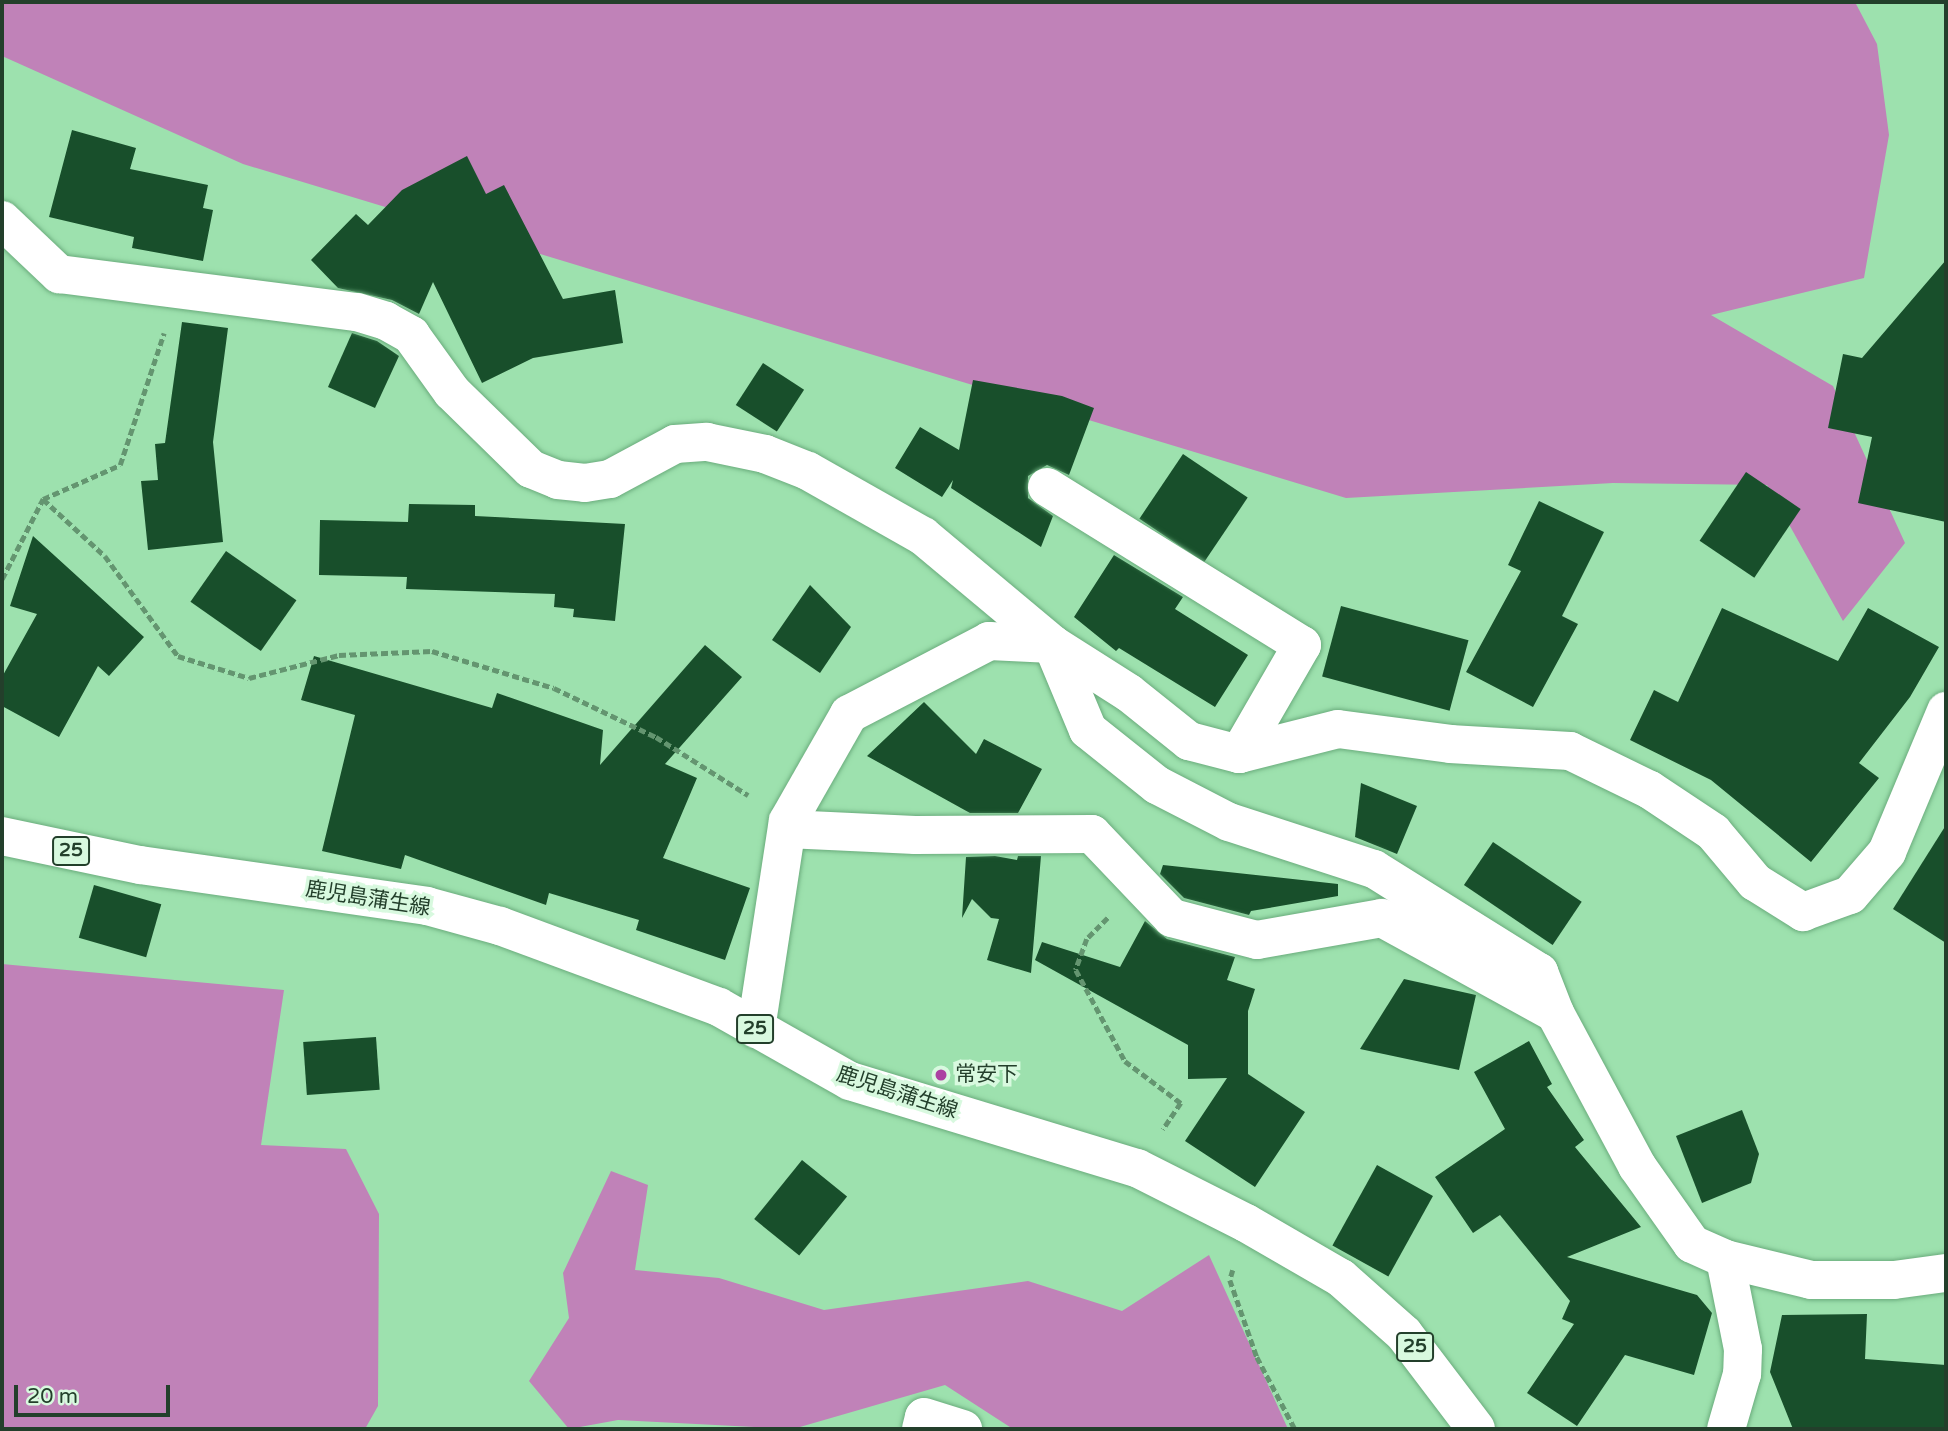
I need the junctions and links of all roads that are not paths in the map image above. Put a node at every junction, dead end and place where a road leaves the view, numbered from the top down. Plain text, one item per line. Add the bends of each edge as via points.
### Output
1 (2, 220) edge
2 (1047, 487) dead end
3 (1052, 644) junction
4 (1946, 711) edge
5 (1239, 754) junction
6 (787, 825) junction
7 (2, 836) edge
8 (1555, 1013) junction
9 (756, 1029) junction
10 (1725, 1259) junction
11 (1946, 1273) edge
12 (921, 1429) edge
13 (963, 1429) edge
14 (1476, 1429) edge
15 (1726, 1429) edge

1 - 3 street via 59,275 357,312 386,321 411,335 452,392 502,442 531,468 558,480 585,483 610,479 675,444 707,442 765,454 808,471 923,536
2 - 5 street via 1302,645
3 - 5 street via 1129,693 1189,741
3 - 6 street via 989,641 849,714
3 - 8 street via 1088,730 1157,785 1230,822 1374,869 1539,972
4 - 5 street via 1887,852 1850,895 1803,912 1755,881 1713,832 1650,790 1570,751 1450,744 1338,729
6 - 8 street via 915,835 1091,834 1172,918 1257,940 1382,918
6 - 9 street
7 - 9 street, 鹿児島蒲生線 / 25 via 141,865 428,906 500,926 719,1007
8 - 10 street via 1653,1189 1692,1244
9 - 14 street, 鹿児島蒲生線 / 25 via 850,1081 1137,1168 1246,1223 1341,1278 1404,1334
10 - 11 street via 1811,1280 1894,1280
10 - 15 street via 1743,1349 1742,1374
12 - 13 street via 924,1417

